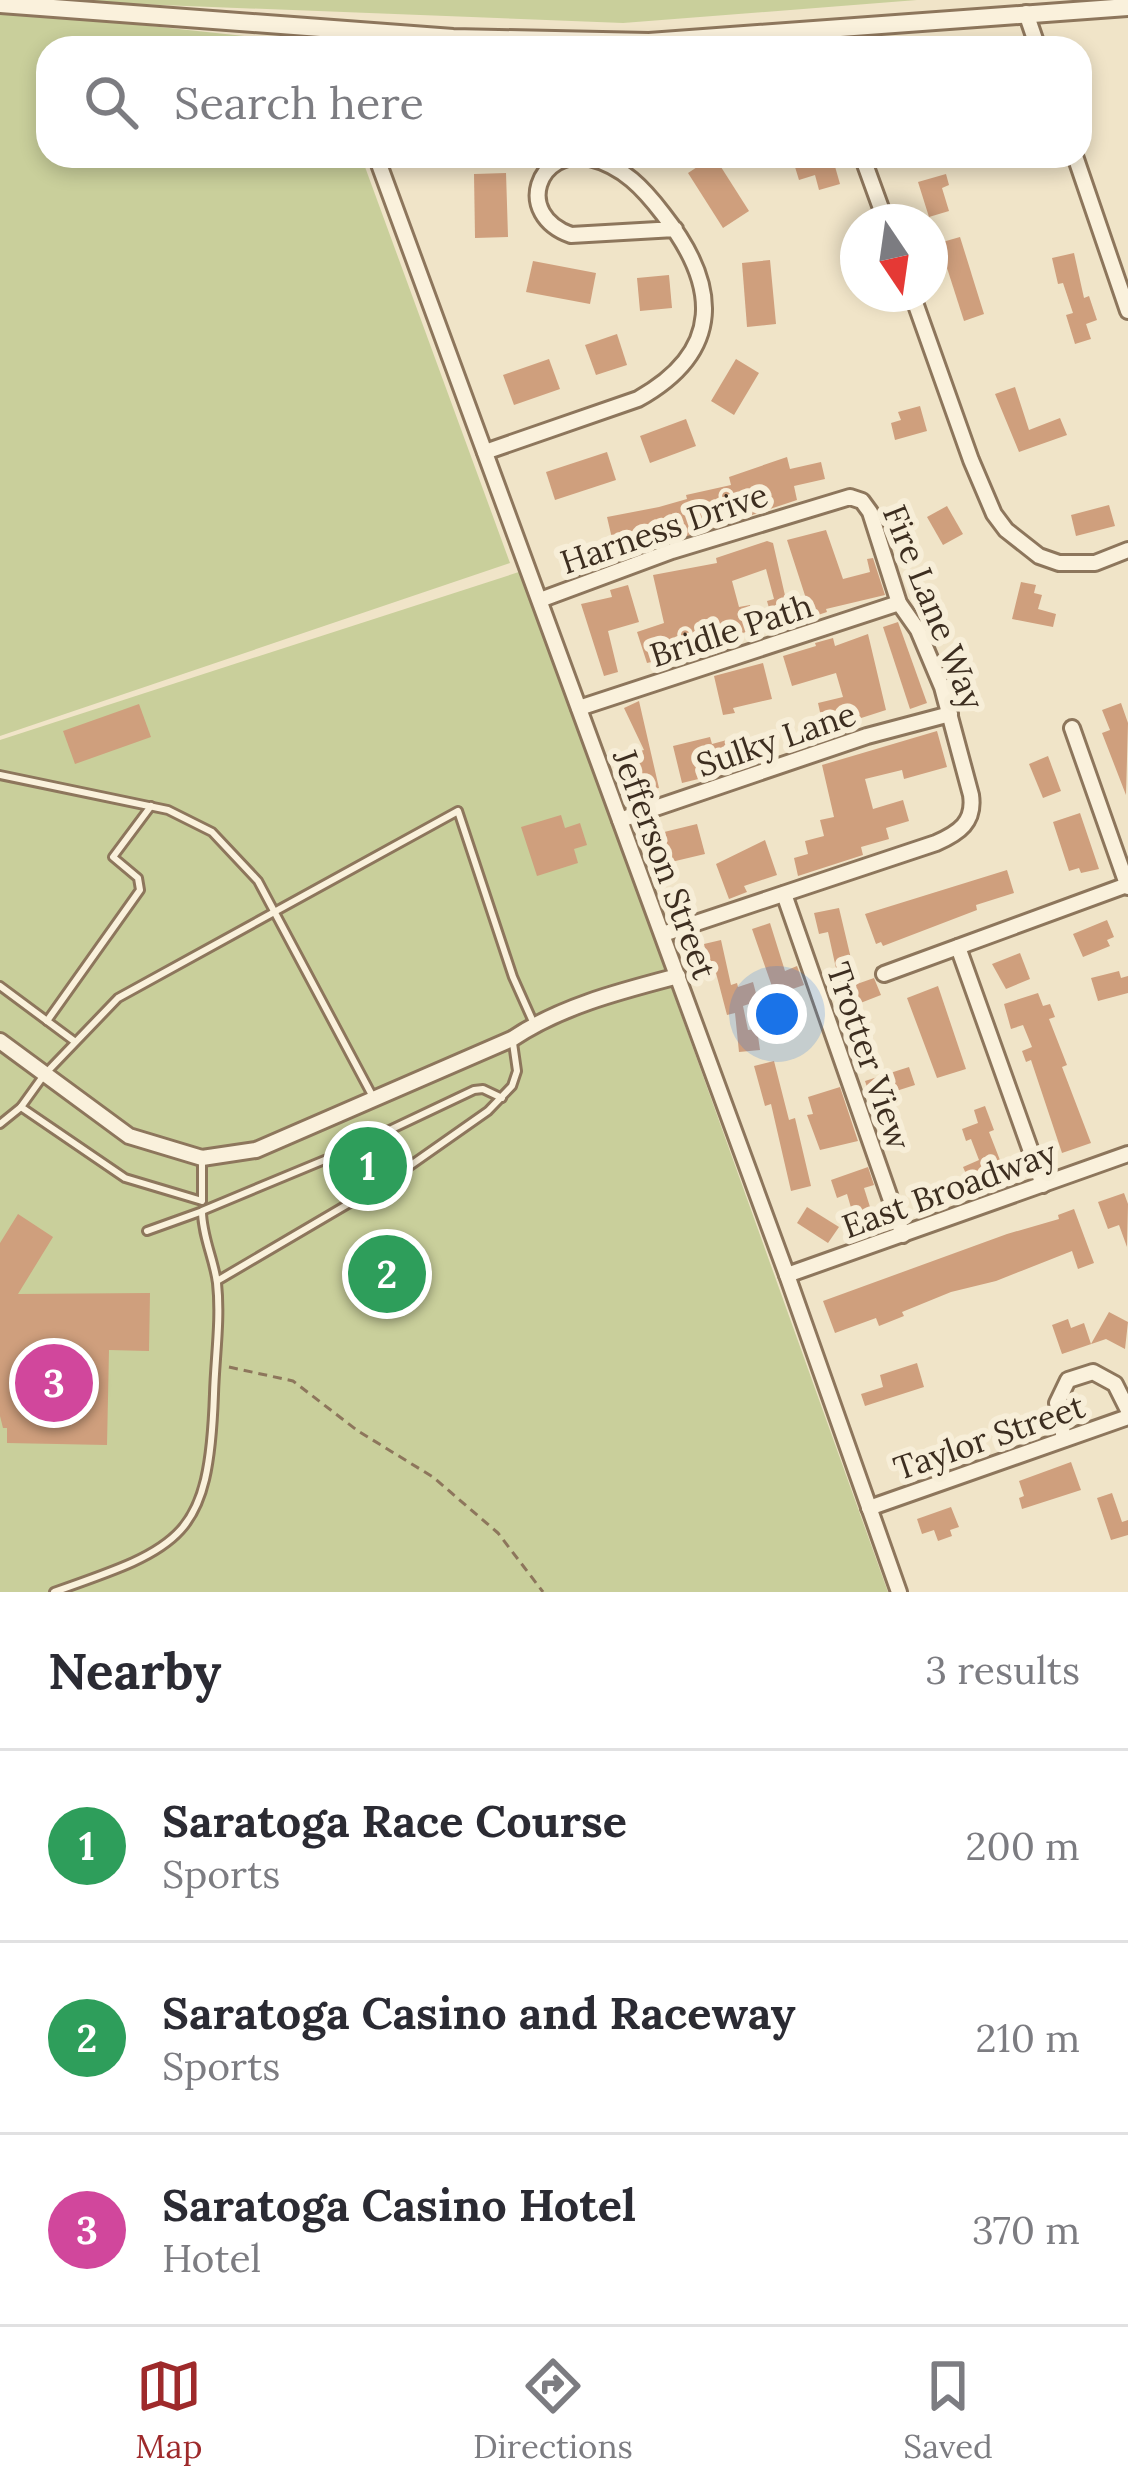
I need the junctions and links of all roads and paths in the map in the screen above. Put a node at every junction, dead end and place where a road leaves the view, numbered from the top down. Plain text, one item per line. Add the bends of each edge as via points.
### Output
1 (0, 4) edge
2 (1128, 7) edge
3 (1026, 13) junction
4 (317, 36) edge
5 (852, 36) edge
6 (1034, 36) edge
7 (380, 168) edge
8 (550, 168) edge
9 (614, 168) edge
10 (866, 168) edge
11 (1079, 168) edge
12 (879, 204) edge
13 (675, 230) junction
14 (1128, 311) edge
15 (918, 312) edge
16 (485, 452) junction
17 (806, 508) joint
18 (1128, 550) edge
19 (540, 600) junction
20 (899, 603) junction
21 (579, 707) junction
22 (950, 715) junction
23 (1072, 728) dead end
24 (0, 776) edge
25 (151, 806) junction
26 (620, 820) junction
27 (1128, 886) edge
28 (784, 894) junction
29 (275, 911) junction
30 (663, 934) junction
31 (958, 947) junction
32 (884, 974) dead end
33 (678, 976) junction
34 (0, 986) edge
35 (47, 1021) junction
36 (534, 1024) junction
37 (512, 1040) junction
38 (0, 1041) edge
39 (75, 1041) junction
40 (44, 1075) junction
41 (373, 1096) junction
42 (502, 1098) junction
43 (21, 1108) junction
44 (0, 1124) edge
45 (1128, 1154) edge
46 (202, 1158) junction
47 (1043, 1185) junction
48 (202, 1201) junction
49 (202, 1211) junction
50 (148, 1231) dead end
51 (903, 1235) junction
52 (787, 1275) junction
53 (217, 1281) junction
54 (215, 1364) junction
55 (1127, 1419) edge
56 (1064, 1439) junction
57 (868, 1508) junction
58 (54, 1592) edge
59 (543, 1592) edge
60 (899, 1592) edge

1 - 4 street
2 - 3 street
3 - 5 street
3 - 6 street
7 - 16 street, Jefferson Street
8 - 13 street via 537,188 538,205 544,220 571,235
9 - 13 street
10 - 12 street
11 - 14 street
13 - 16 street via 706,294 688,358 638,399
15 - 18 street via 971,460 1006,530 1059,563 1095,563
16 - 19 street, Jefferson Street
17 - 19 street, Harness Drive
17 - 20 street, Fire Lane Way via 850,497 867,506
19 - 21 street, Jefferson Street
20 - 21 street, Bridle Path
20 - 22 street, Fire Lane Way via 931,657
21 - 26 street, Jefferson Street
22 - 26 street, Sulky Lane
22 - 28 street, Fire Lane Way via 973,806 965,826 936,844
23 - 27 street
24 - 25 lane
25 - 29 lane via 212,832
25 - 35 lane via 113,857 138,878 140,890
26 - 30 street, Jefferson Street
27 - 31 street
28 - 30 street
28 - 51 street, Trotter View
29 - 36 lane via 458,811
29 - 39 lane via 118,998
29 - 41 lane
30 - 33 street, Jefferson Street
31 - 32 street
31 - 47 street
33 - 36 street
33 - 52 street, Jefferson Street
34 - 35 lane
35 - 39 lane
36 - 37 street
37 - 41 street
37 - 42 lane via 517,1072
38 - 40 street
39 - 40 lane
40 - 43 lane
40 - 46 street via 129,1136
41 - 46 street via 256,1150
42 - 49 lane via 474,1090
42 - 53 lane via 394,1177
43 - 44 lane
43 - 48 lane via 125,1178
45 - 47 street, East Broadway
46 - 48 lane
47 - 51 street, East Broadway
48 - 49 lane
49 - 50 lane
49 - 53 lane
51 - 52 street, East Broadway
52 - 57 street, Jefferson Street
53 - 54 lane
54 - 58 lane via 211,1463 192,1514 154,1554
54 - 59 path via 293,1381 433,1477 497,1533
55 - 56 street, Taylor Street
55 - 56 street via 1115,1384 1093,1372 1068,1380 1058,1403
56 - 57 street, Taylor Street
57 - 60 street, Jefferson Street

